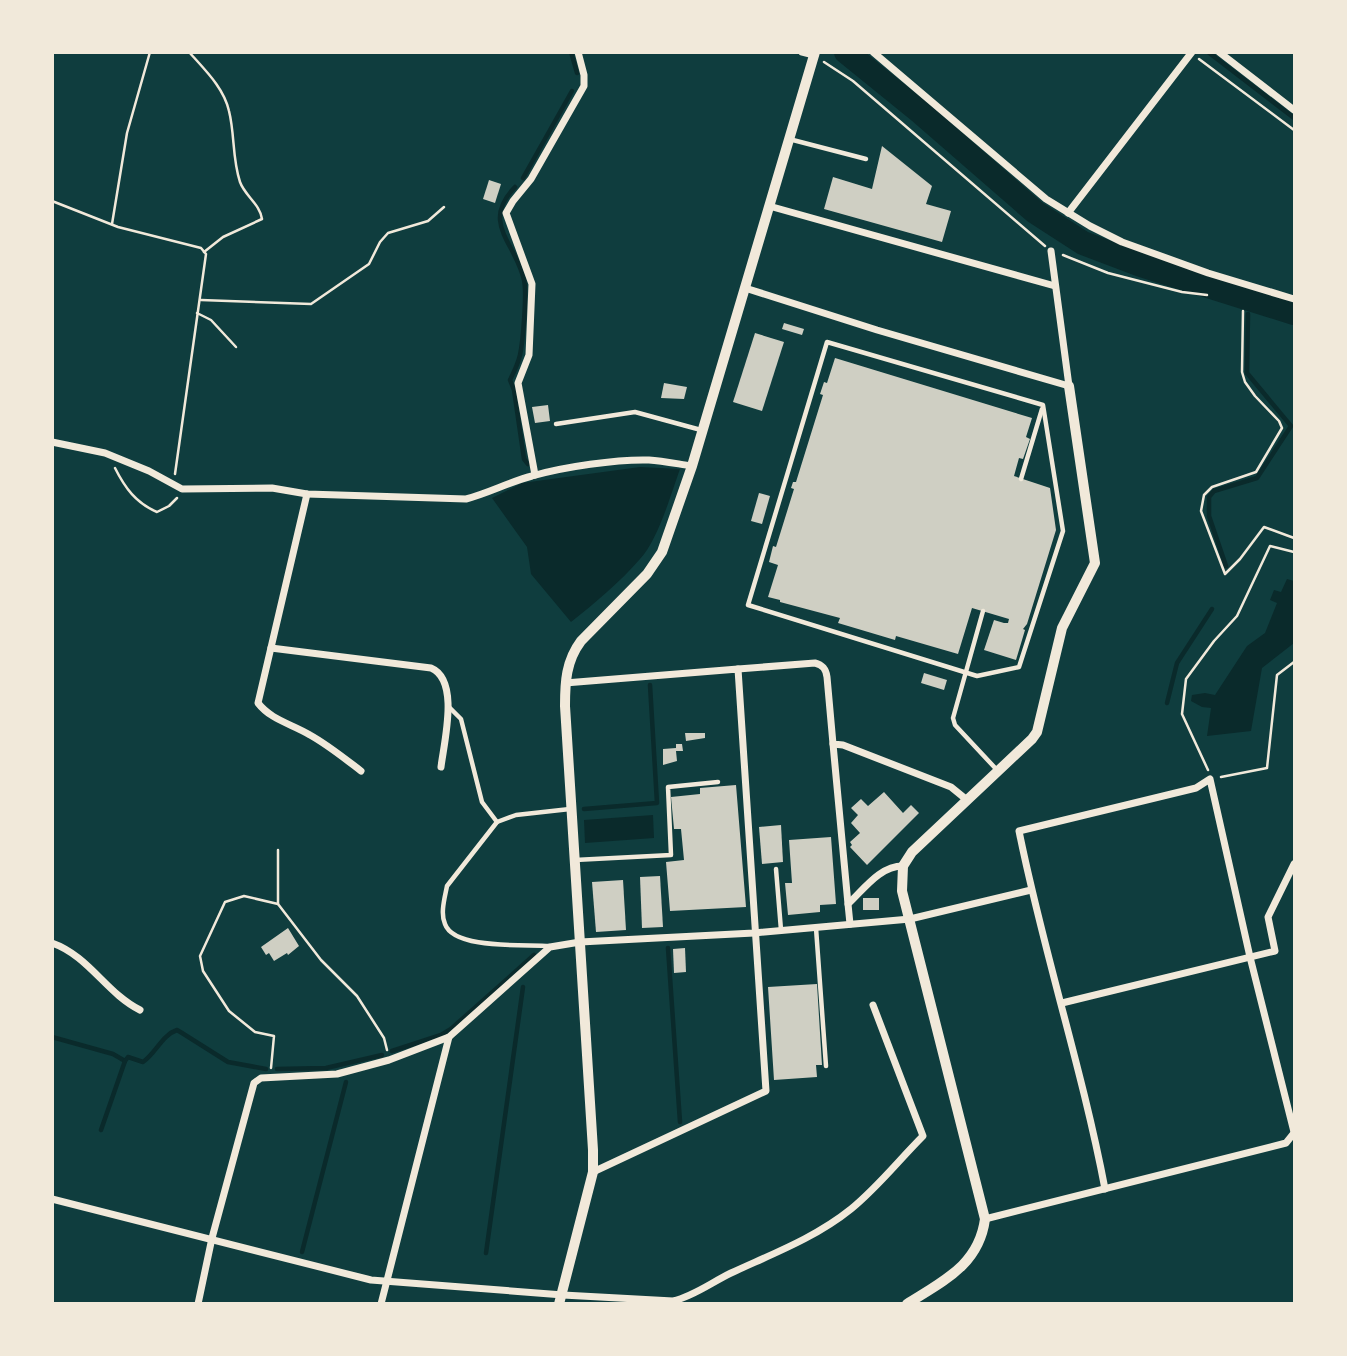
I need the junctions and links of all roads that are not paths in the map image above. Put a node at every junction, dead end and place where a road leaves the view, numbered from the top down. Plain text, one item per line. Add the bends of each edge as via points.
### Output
1 (578, 52) edge
2 (802, 52) edge
3 (873, 52) edge
4 (1219, 52) edge
5 (1192, 53) edge
6 (814, 54) edge
7 (1294, 110) edge
8 (789, 138) junction
9 (866, 159) dead end
10 (769, 206) junction
11 (1068, 213) junction
12 (1051, 251) road end
13 (1055, 286) junction
14 (745, 288) junction
15 (1294, 299) edge
16 (1069, 386) junction
17 (1043, 405) junction
18 (556, 424) dead end
19 (702, 431) junction
20 (52, 442) edge
21 (692, 466) junction
22 (535, 475) junction
23 (1021, 479) dead end
24 (307, 494) junction
25 (984, 611) dead end
26 (271, 648) junction
27 (738, 669) junction
28 (966, 673) junction
29 (565, 683) junction
30 (448, 706) junction
31 (832, 744) junction
32 (441, 768) dead end
33 (361, 771) dead end
34 (998, 771) junction
35 (718, 782) dead end
36 (967, 800) junction
37 (571, 809) junction
38 (497, 822) junction
39 (574, 860) junction
40 (1294, 864) edge
41 (903, 866) junction
42 (776, 869) dead end
43 (1031, 890) junction
44 (848, 904) junction
45 (910, 919) junction
46 (850, 924) junction
47 (816, 927) junction
48 (781, 930) junction
49 (754, 933) junction
50 (580, 942) junction
51 (52, 943) edge
52 (550, 947) junction
53 (1251, 957) junction
54 (1062, 1003) junction
55 (873, 1005) dead end
56 (140, 1010) dead end
57 (449, 1037) junction
58 (826, 1066) dead end
59 (1294, 1132) edge
60 (593, 1172) junction
61 (1105, 1189) junction
62 (52, 1199) edge
63 (985, 1219) junction
64 (212, 1238) junction
65 (386, 1281) junction
66 (561, 1299) edge
67 (674, 1302) edge
68 (198, 1304) edge
69 (381, 1304) edge
70 (907, 1304) edge

1 - 22 street via 584,86 531,180 506,213 532,284 529,355 518,383
2 - 6 street
3 - 11 street
4 - 7 street
5 - 11 street
6 - 8 street
8 - 9 lane
8 - 10 street
10 - 13 street
10 - 14 street
11 - 15 street via 1122,242
12 - 13 street
13 - 16 street
14 - 16 street
14 - 19 street
16 - 34 street via 1094,563 1062,628 1037,732
17 - 23 lane
17 - 28 lane via 1063,531 1019,667 977,676
17 - 28 lane via 827,342 748,605
18 - 19 lane via 635,412
19 - 21 street
20 - 24 street via 110,455 183,489 272,488
21 - 22 street via 648,460
21 - 29 street via 662,551 647,574 574,651
22 - 24 street via 466,499
24 - 26 street
25 - 28 lane
26 - 30 street via 431,668 446,680
26 - 33 street via 258,703 266,714 337,751
27 - 29 street
27 - 31 street via 821,665 827,677
27 - 49 street
28 - 34 lane via 955,725
29 - 37 street
30 - 32 street
30 - 38 lane via 461,719 482,802
31 - 36 street via 951,787
31 - 44 street
34 - 36 street
35 - 39 lane via 668,787 671,855
36 - 41 street
37 - 38 lane via 516,814
37 - 39 street
38 - 52 lane via 447,886 445,925 452,934 473,941
39 - 50 street
40 - 53 street via 1268,917 1275,951
41 - 44 street via 883,870
41 - 45 street via 902,891
42 - 48 lane
43 - 45 street
43 - 53 street via 1019,831 1196,788 1210,779
43 - 54 street
44 - 46 street
45 - 46 street
45 - 63 street
46 - 47 street
47 - 48 street
47 - 58 lane
48 - 49 street
49 - 50 street
49 - 60 street via 766,1091
50 - 52 street
50 - 60 street
51 - 56 street via 71,950 113,992
52 - 57 street
53 - 54 street
53 - 59 street
54 - 61 street
55 - 67 street via 923,1136 863,1199 828,1225
57 - 64 street via 337,1074 254,1083
57 - 65 street
59 - 61 street via 1286,1143
60 - 66 street
61 - 63 street
62 - 64 street
63 - 70 street via 974,1252 962,1267
64 - 65 street
64 - 68 street
65 - 66 street
65 - 69 street
66 - 67 street

